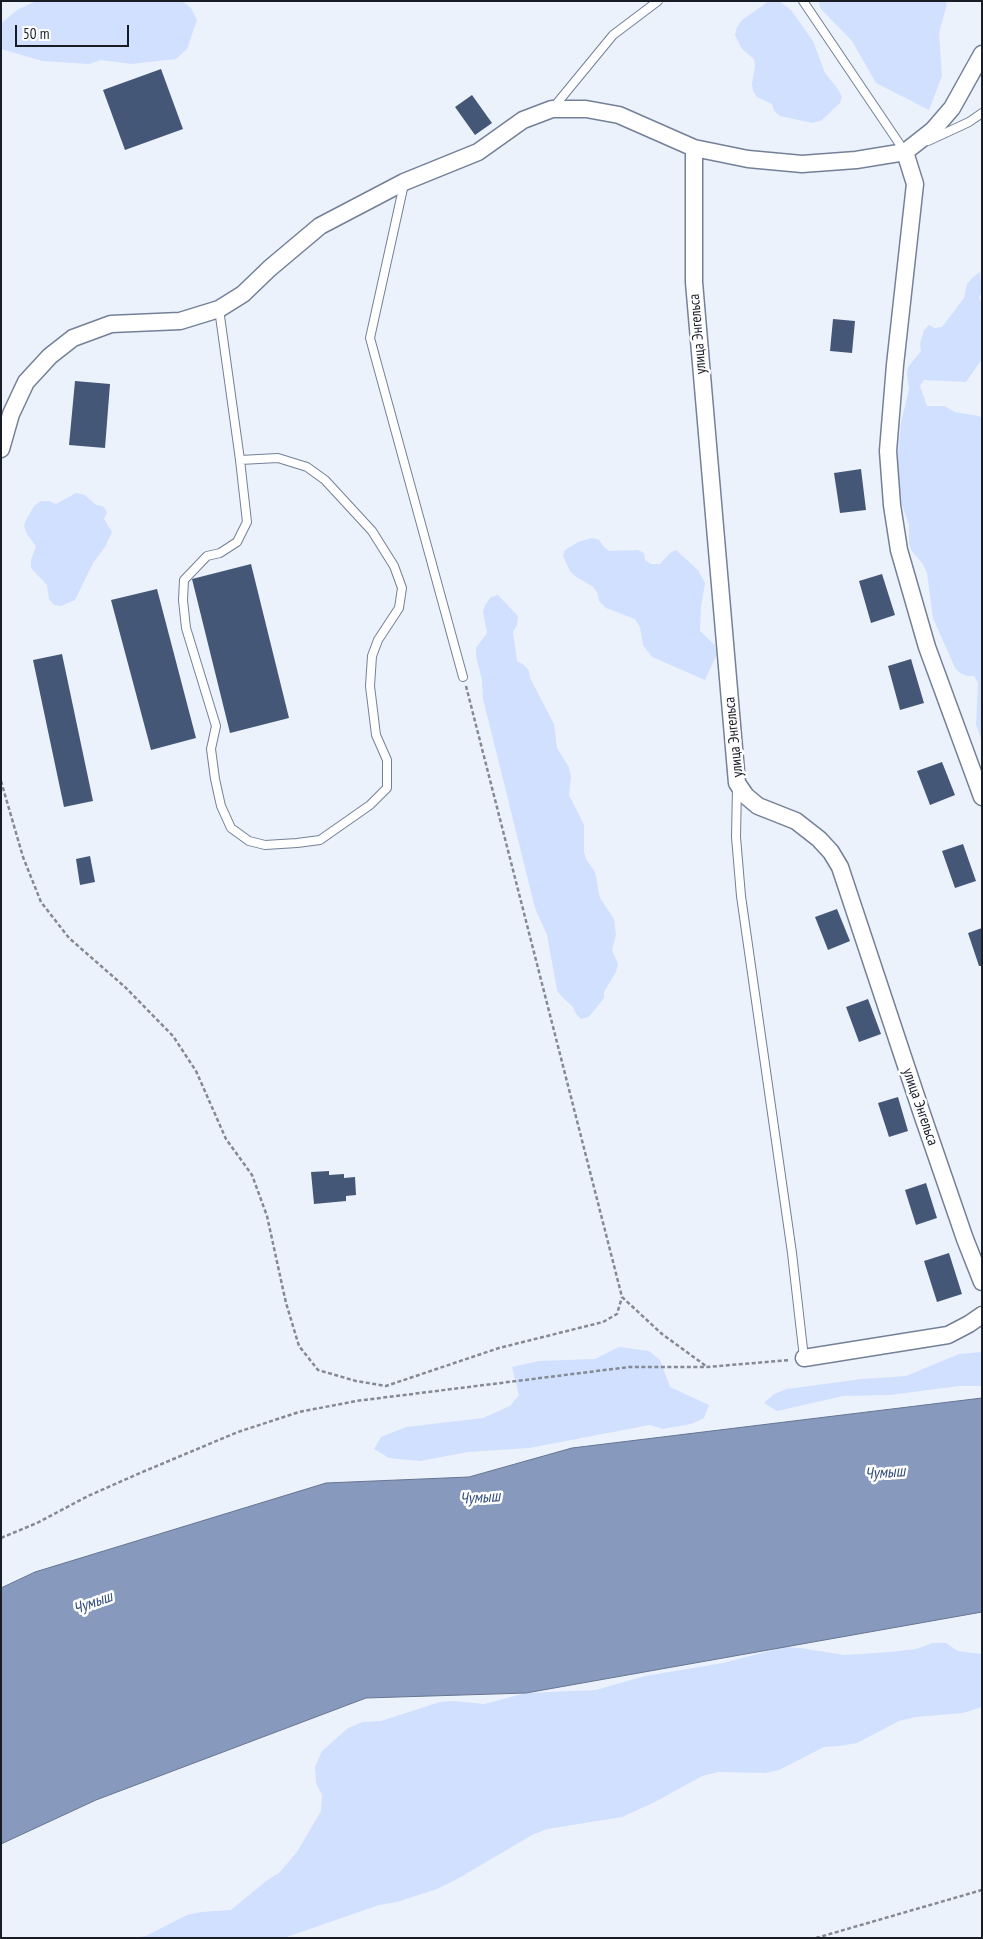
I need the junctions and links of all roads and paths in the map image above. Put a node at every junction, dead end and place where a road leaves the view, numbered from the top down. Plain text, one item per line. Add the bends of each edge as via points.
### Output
1 (658, 1) edge
2 (802, 1) edge
3 (982, 54) edge
4 (552, 109) junction
5 (982, 113) edge
6 (694, 148) junction
7 (905, 152) junction
8 (404, 182) junction
9 (219, 309) junction
10 (1, 449) edge
11 (240, 460) junction
12 (463, 677) joint
13 (1, 782) edge
14 (737, 783) junction
15 (982, 797) edge
16 (982, 1282) edge
17 (622, 1297) junction
18 (982, 1315) edge
19 (804, 1358) junction
20 (707, 1367) junction
21 (1, 1538) edge
22 (982, 1890) edge
23 (816, 1938) edge

1 - 4 lane via 613,35
2 - 7 lane
3 - 7 street via 952,108 933,130
4 - 6 street via 586,109 619,115
4 - 8 street via 523,120 478,152
5 - 7 lane
6 - 7 street via 748,159 802,164
6 - 14 street, улица Энгельса via 694,282
7 - 15 street via 915,184 888,451 892,505 899,550 927,646
8 - 9 street via 320,226 243,294
8 - 12 lane via 370,338
9 - 10 street via 180,321 111,324 73,338 50,356 26,382 11,414
9 - 11 lane
11 - 11 lane via 247,522 237,542 220,553 207,556 184,580 186,628 216,726 212,749 215,779 221,806 232,828 249,841 266,845 320,840 370,805 387,788 387,760 376,735 370,686 372,656 398,608 402,588 394,566 372,531 325,480 307,467 278,458
12 - 17 path
13 - 17 path via 23,857 41,902 70,938 173,1036 196,1071 226,1139 252,1175 267,1216 299,1346 318,1370 386,1386 499,1348 603,1322 617,1314
14 - 16 street, улица Энгельса via 758,806 796,821 819,839 840,867 928,1132
14 - 19 lane via 736,837 741,896
17 - 20 path via 662,1334
18 - 19 street via 948,1335
19 - 20 path
20 - 21 path via 629,1368 356,1401 299,1412 238,1432 140,1473
22 - 23 path

